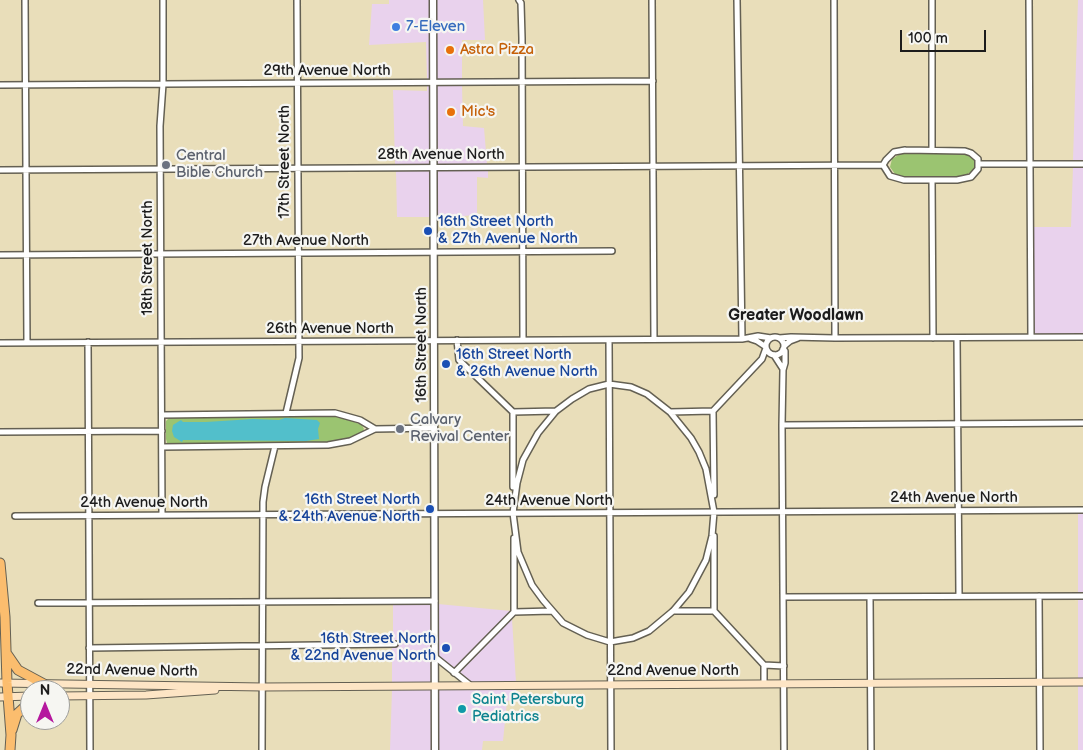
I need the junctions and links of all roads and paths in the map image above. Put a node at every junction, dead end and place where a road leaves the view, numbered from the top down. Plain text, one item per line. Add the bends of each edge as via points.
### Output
1 (25, 0) edge
2 (163, 0) edge
3 (297, 0) edge
4 (433, 0) edge
5 (519, 0) edge
6 (652, 0) edge
7 (737, 0) edge
8 (834, 0) edge
9 (932, 0) edge
10 (1029, 0) edge
11 (522, 82) junction
12 (653, 82) junction
13 (433, 83) junction
14 (163, 84) junction
15 (297, 84) junction
16 (0, 85) edge
17 (25, 85) junction
18 (932, 149) junction
19 (979, 164) junction
20 (1030, 164) junction
21 (1083, 164) edge
22 (835, 165) junction
23 (883, 165) junction
24 (653, 166) junction
25 (740, 166) junction
26 (522, 167) junction
27 (298, 168) junction
28 (434, 168) junction
29 (160, 169) junction
30 (0, 170) edge
31 (26, 170) junction
32 (932, 180) junction
33 (612, 252) dead end
34 (434, 253) junction
35 (523, 253) junction
36 (297, 254) junction
37 (26, 255) junction
38 (161, 255) junction
39 (0, 256) edge
40 (1031, 337) junction
41 (1083, 337) edge
42 (771, 338) junction
43 (779, 338) junction
44 (799, 338) junction
45 (835, 338) junction
46 (933, 338) junction
47 (958, 338) junction
48 (654, 339) junction
49 (742, 339) junction
50 (750, 339) junction
51 (434, 340) junction
52 (456, 340) junction
53 (523, 340) junction
54 (609, 340) junction
55 (299, 341) junction
56 (88, 342) junction
57 (161, 342) junction
58 (0, 343) edge
59 (27, 343) junction
60 (766, 347) junction
61 (783, 347) junction
62 (774, 355) junction
63 (762, 359) junction
64 (783, 370) junction
65 (609, 384) junction
66 (713, 411) junction
67 (513, 412) junction
68 (556, 412) junction
69 (670, 412) junction
70 (286, 413) junction
71 (162, 415) junction
72 (1083, 423) edge
73 (782, 424) junction
74 (958, 424) junction
75 (434, 428) junction
76 (375, 429) junction
77 (88, 431) junction
78 (162, 431) junction
79 (0, 432) edge
80 (276, 446) junction
81 (162, 447) junction
82 (1083, 510) edge
83 (958, 511) junction
84 (714, 512) junction
85 (783, 512) junction
86 (514, 513) junction
87 (610, 513) junction
88 (435, 514) junction
89 (162, 515) junction
90 (263, 515) junction
91 (15, 516) dead end
92 (88, 516) junction
93 (0, 563) edge
94 (959, 596) junction
95 (1040, 596) junction
96 (1083, 596) edge
97 (783, 597) junction
98 (870, 597) junction
99 (435, 601) junction
100 (263, 602) junction
101 (38, 603) dead end
102 (89, 603) junction
103 (673, 611) junction
104 (714, 611) junction
105 (514, 612) junction
106 (552, 612) junction
107 (610, 642) junction
108 (395, 644) dead end
109 (263, 646) junction
110 (89, 648) junction
111 (6, 654) junction
112 (435, 657) junction
113 (764, 664) junction
114 (784, 666) junction
115 (454, 673) junction
116 (37, 680) edge
117 (1083, 682) edge
118 (1040, 683) junction
119 (70, 684) edge
120 (89, 684) junction
121 (764, 684) junction
122 (784, 684) junction
123 (871, 684) junction
124 (2, 685) edge
125 (20, 685) edge
126 (610, 685) junction
127 (435, 686) junction
128 (470, 686) junction
129 (263, 687) junction
130 (89, 695) junction
131 (20, 696) edge
132 (70, 696) edge
133 (4, 697) edge
134 (20, 711) edge
135 (11, 735) junction
136 (10, 750) edge
137 (90, 750) edge
138 (262, 750) edge
139 (436, 750) edge
140 (611, 750) edge
141 (784, 750) edge
142 (871, 750) edge
143 (1040, 750) edge

1 - 17 street
2 - 14 street, 18th Street North
3 - 15 street, 17th Street North
4 - 13 street, 16th Street North
5 - 11 street
6 - 12 street
7 - 25 street
8 - 22 street
9 - 18 street
10 - 20 street
11 - 12 street, 29th Avenue North
11 - 13 street, 29th Avenue North
11 - 26 street
12 - 24 street
13 - 15 street, 29th Avenue North
13 - 28 street, 16th Street North
14 - 15 street, 29th Avenue North
14 - 17 street, 29th Avenue North
14 - 29 street, 18th Street North
15 - 27 street, 17th Street North
16 - 17 street, 29th Avenue North
17 - 31 street
18 - 19 street via 965,151 978,159
18 - 23 street via 894,152
19 - 20 street
19 - 32 street via 975,173 965,179
20 - 21 street
20 - 40 street
22 - 23 street, 28th Avenue North
22 - 25 street, 28th Avenue North
22 - 45 street
23 - 32 street via 890,176 904,180
24 - 25 street, 28th Avenue North
24 - 26 street, 28th Avenue North
24 - 48 street
25 - 49 street
26 - 28 street, 28th Avenue North
26 - 35 street
27 - 28 street, 28th Avenue North
27 - 29 street, 28th Avenue North
27 - 36 street, 17th Street North
28 - 34 street, 16th Street North
29 - 31 street, 28th Avenue North
29 - 38 street, 18th Street North
30 - 31 street, 28th Avenue North
31 - 37 street
32 - 46 street
33 - 35 street, 27th Avenue North
34 - 35 street, 27th Avenue North
34 - 36 street, 27th Avenue North
34 - 51 street, 16th Street North
35 - 53 street
36 - 38 street, 27th Avenue North
36 - 55 street, 17th Street North
37 - 38 street, 27th Avenue North
37 - 39 street, 27th Avenue North
37 - 59 street
38 - 57 street, 18th Street North
40 - 41 street
40 - 47 street
42 - 43 street
42 - 50 street, 26th Avenue North via 758,336
42 - 60 street
43 - 44 street
43 - 61 street
44 - 45 street
44 - 61 street
45 - 46 street
46 - 47 street
47 - 74 street
48 - 49 street, 26th Avenue North
48 - 54 street, 26th Avenue North
49 - 50 street, 26th Avenue North
50 - 60 street
51 - 52 street, 26th Avenue North
51 - 55 street, 26th Avenue North
51 - 75 street, 16th Street North
52 - 53 street, 26th Avenue North
52 - 67 street via 459,360
53 - 54 street, 26th Avenue North
54 - 65 street
55 - 57 street, 26th Avenue North
55 - 70 street, 17th Street North via 298,365
56 - 57 street, 26th Avenue North
56 - 59 street, 26th Avenue North
56 - 77 street
57 - 71 street, 18th Street North
58 - 59 street, 26th Avenue North
60 - 62 street
60 - 63 street
61 - 62 street
61 - 64 street
62 - 63 street
62 - 64 street
63 - 66 street
64 - 73 street
65 - 68 street via 589,389
65 - 69 street via 631,387 647,394
65 - 87 street
66 - 69 street
66 - 84 street
67 - 68 street
67 - 86 street
68 - 86 street via 538,433 523,460
69 - 84 street via 692,438 699,452 706,469
70 - 71 street
70 - 76 street via 335,413 360,420
71 - 78 street, 18th Street North
72 - 74 street
73 - 74 street
73 - 85 street
74 - 83 street
75 - 76 street
75 - 88 street, 16th Street North
76 - 80 street via 340,443
77 - 78 street
77 - 79 street
77 - 92 street
78 - 81 street, 18th Street North
80 - 81 street
80 - 90 street via 265,487
81 - 89 street, 18th Street North
82 - 83 street, 24th Avenue North
83 - 85 street, 24th Avenue North
83 - 94 street
84 - 85 street, 24th Avenue North
84 - 87 street, 24th Avenue North
84 - 103 street via 706,560 689,592
84 - 104 street
85 - 97 street
86 - 87 street, 24th Avenue North
86 - 88 street, 24th Avenue North
86 - 105 street
86 - 106 street via 518,552 532,585
87 - 107 street
88 - 90 street, 24th Avenue North
88 - 99 street, 16th Street North
89 - 90 street, 24th Avenue North
89 - 92 street, 24th Avenue North
90 - 100 street
91 - 92 street, 24th Avenue North
92 - 102 street
93 - 111 highway
94 - 95 street
94 - 98 street
95 - 96 street
95 - 118 street
97 - 98 street
97 - 114 street
98 - 123 street
99 - 100 street
99 - 112 street, 16th Street North
100 - 102 street
100 - 109 street
101 - 102 street
102 - 110 street
103 - 104 street
103 - 107 street via 649,631
104 - 113 street
105 - 106 street
105 - 115 street
106 - 107 street via 575,630
107 - 126 street
108 - 109 street
109 - 110 street
109 - 129 street
110 - 120 street
111 - 116 highway via 18,670
111 - 124 highway
112 - 115 street
112 - 127 street, 16th Street North
113 - 114 street
113 - 121 street
114 - 122 street
115 - 128 street
117 - 118 main road, 22nd Avenue North
118 - 123 main road, 22nd Avenue North
118 - 143 street
119 - 120 main road, 22nd Avenue North
120 - 129 main road, 22nd Avenue North
120 - 130 street
121 - 122 main road, 22nd Avenue North
121 - 126 main road, 22nd Avenue North
122 - 123 main road, 22nd Avenue North
122 - 141 street
123 - 142 street
124 - 125 main road, 22nd Avenue North
124 - 133 highway
126 - 128 main road, 22nd Avenue North
126 - 140 street
127 - 128 main road, 22nd Avenue North
127 - 129 main road, 22nd Avenue North
127 - 139 street, 16th Street North
129 - 130 main road, 22nd Avenue North via 146,695
129 - 138 street
130 - 132 main road, 22nd Avenue North
130 - 137 street
131 - 133 main road
133 - 135 highway
134 - 135 highway
135 - 136 highway

